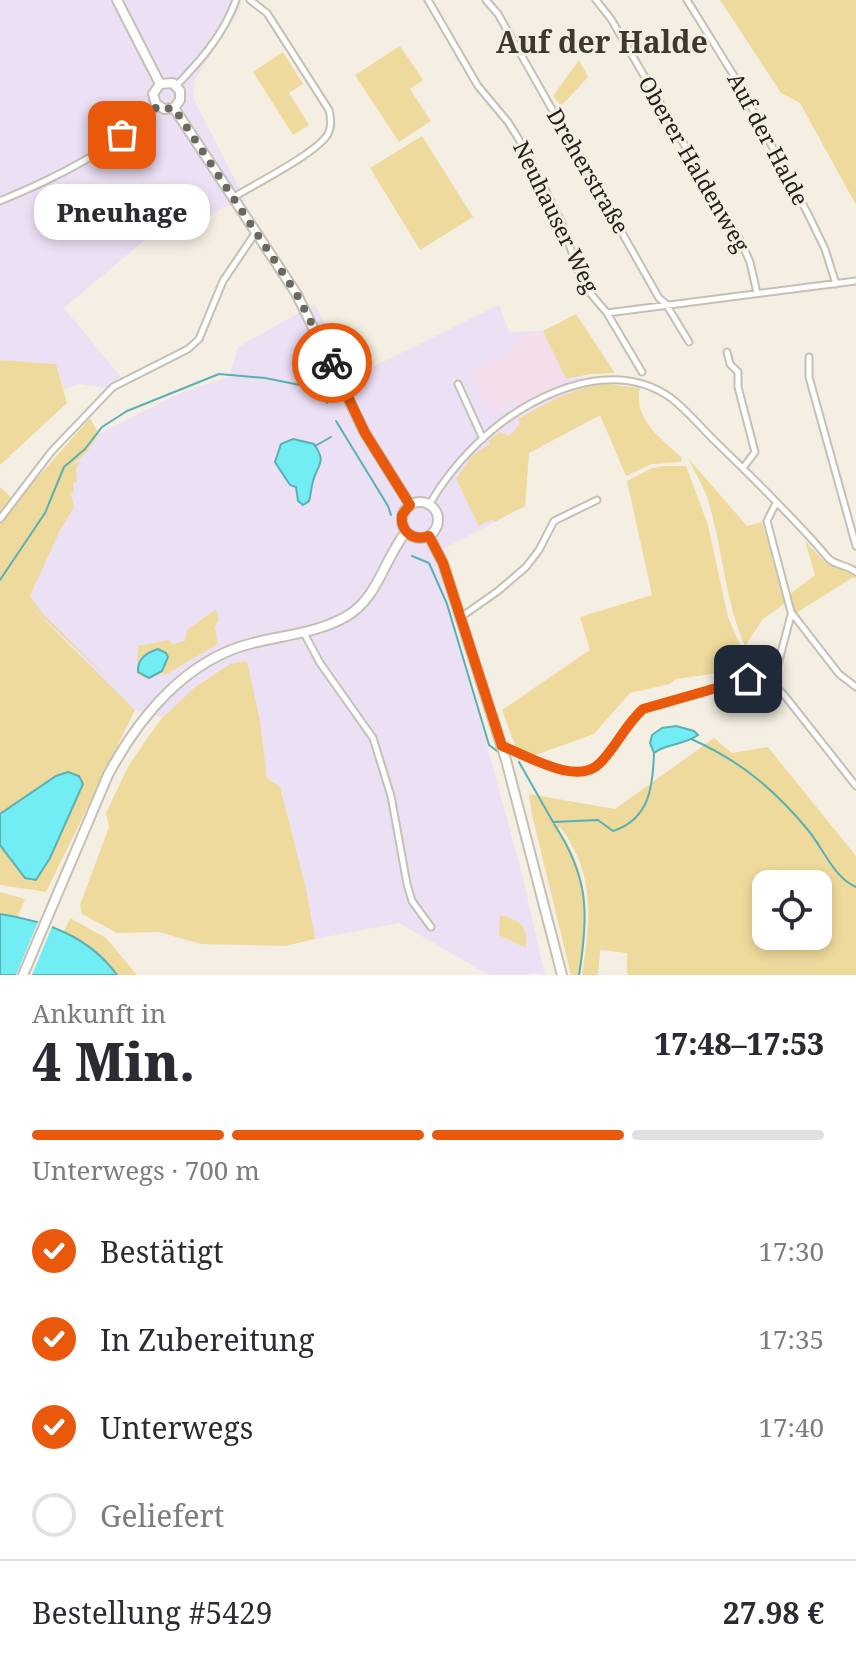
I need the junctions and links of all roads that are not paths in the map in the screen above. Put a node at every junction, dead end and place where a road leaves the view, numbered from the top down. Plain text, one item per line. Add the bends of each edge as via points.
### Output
1 (117, 0) edge
2 (236, 0) edge
3 (250, 0) edge
4 (428, 0) edge
5 (486, 0) edge
6 (596, 0) edge
7 (687, 0) edge
8 (160, 84) junction
9 (176, 86) junction
10 (158, 106) junction
11 (174, 108) junction
12 (234, 197) junction
13 (0, 201) edge
14 (257, 231) junction
15 (856, 281) edge
16 (836, 284) junction
17 (757, 293) junction
18 (666, 304) junction
19 (607, 313) junction
20 (689, 342) dead end
21 (727, 352) dead end
22 (809, 357) dead end
23 (642, 372) dead end
24 (458, 384) dead end
25 (483, 439) junction
26 (743, 468) junction
27 (597, 500) dead end
28 (777, 502) junction
29 (410, 505) junction
30 (429, 505) junction
31 (0, 519) edge
32 (406, 532) junction
33 (429, 536) junction
34 (856, 546) edge
35 (855, 568) edge
36 (791, 612) junction
37 (461, 617) junction
38 (303, 632) junction
39 (773, 683) junction
40 (856, 687) edge
41 (502, 746) junction
42 (856, 786) edge
43 (431, 927) dead end
44 (23, 975) edge
45 (562, 975) edge

1 - 8 main road
2 - 9 street via 203,58
3 - 12 street via 267,13 329,110 331,124 319,145
4 - 19 street, Neuhauser Weg via 478,86 523,146 561,221 580,276
5 - 18 street, Dreherstraße
6 - 17 street, Oberer Haldenweg via 741,242
7 - 16 street, Auf der Halde via 808,214
8 - 9 main road
8 - 10 main road via 153,94
9 - 11 main road via 180,100
10 - 11 main road
10 - 13 street via 71,169
11 - 12 main road
12 - 14 main road
14 - 29 main road via 316,330 365,433
14 - 31 street via 223,281 199,339 113,387 51,452
15 - 16 street
16 - 17 street
17 - 18 street
18 - 19 street
18 - 20 street, Dreherstraße
19 - 23 street, Neuhauser Weg
21 - 26 street via 738,372 755,452
22 - 34 street via 809,377
24 - 25 street
25 - 26 street via 511,415 567,386 619,381 644,385 670,398
25 - 30 street
26 - 28 street
27 - 37 street via 554,521 526,567
28 - 35 street via 832,561
28 - 36 street via 767,521
29 - 30 main road
29 - 32 main road via 401,521
30 - 33 main road via 438,520
32 - 33 main road via 417,538
32 - 38 main road via 369,597 349,615
33 - 37 main road
36 - 39 street
36 - 40 street via 839,674
37 - 41 main road
38 - 43 street via 373,738 391,796 409,892
38 - 44 main road via 231,650 202,665 149,711 108,775
39 - 41 street via 763,674 643,709 590,770 557,769
39 - 42 street
41 - 45 main road

